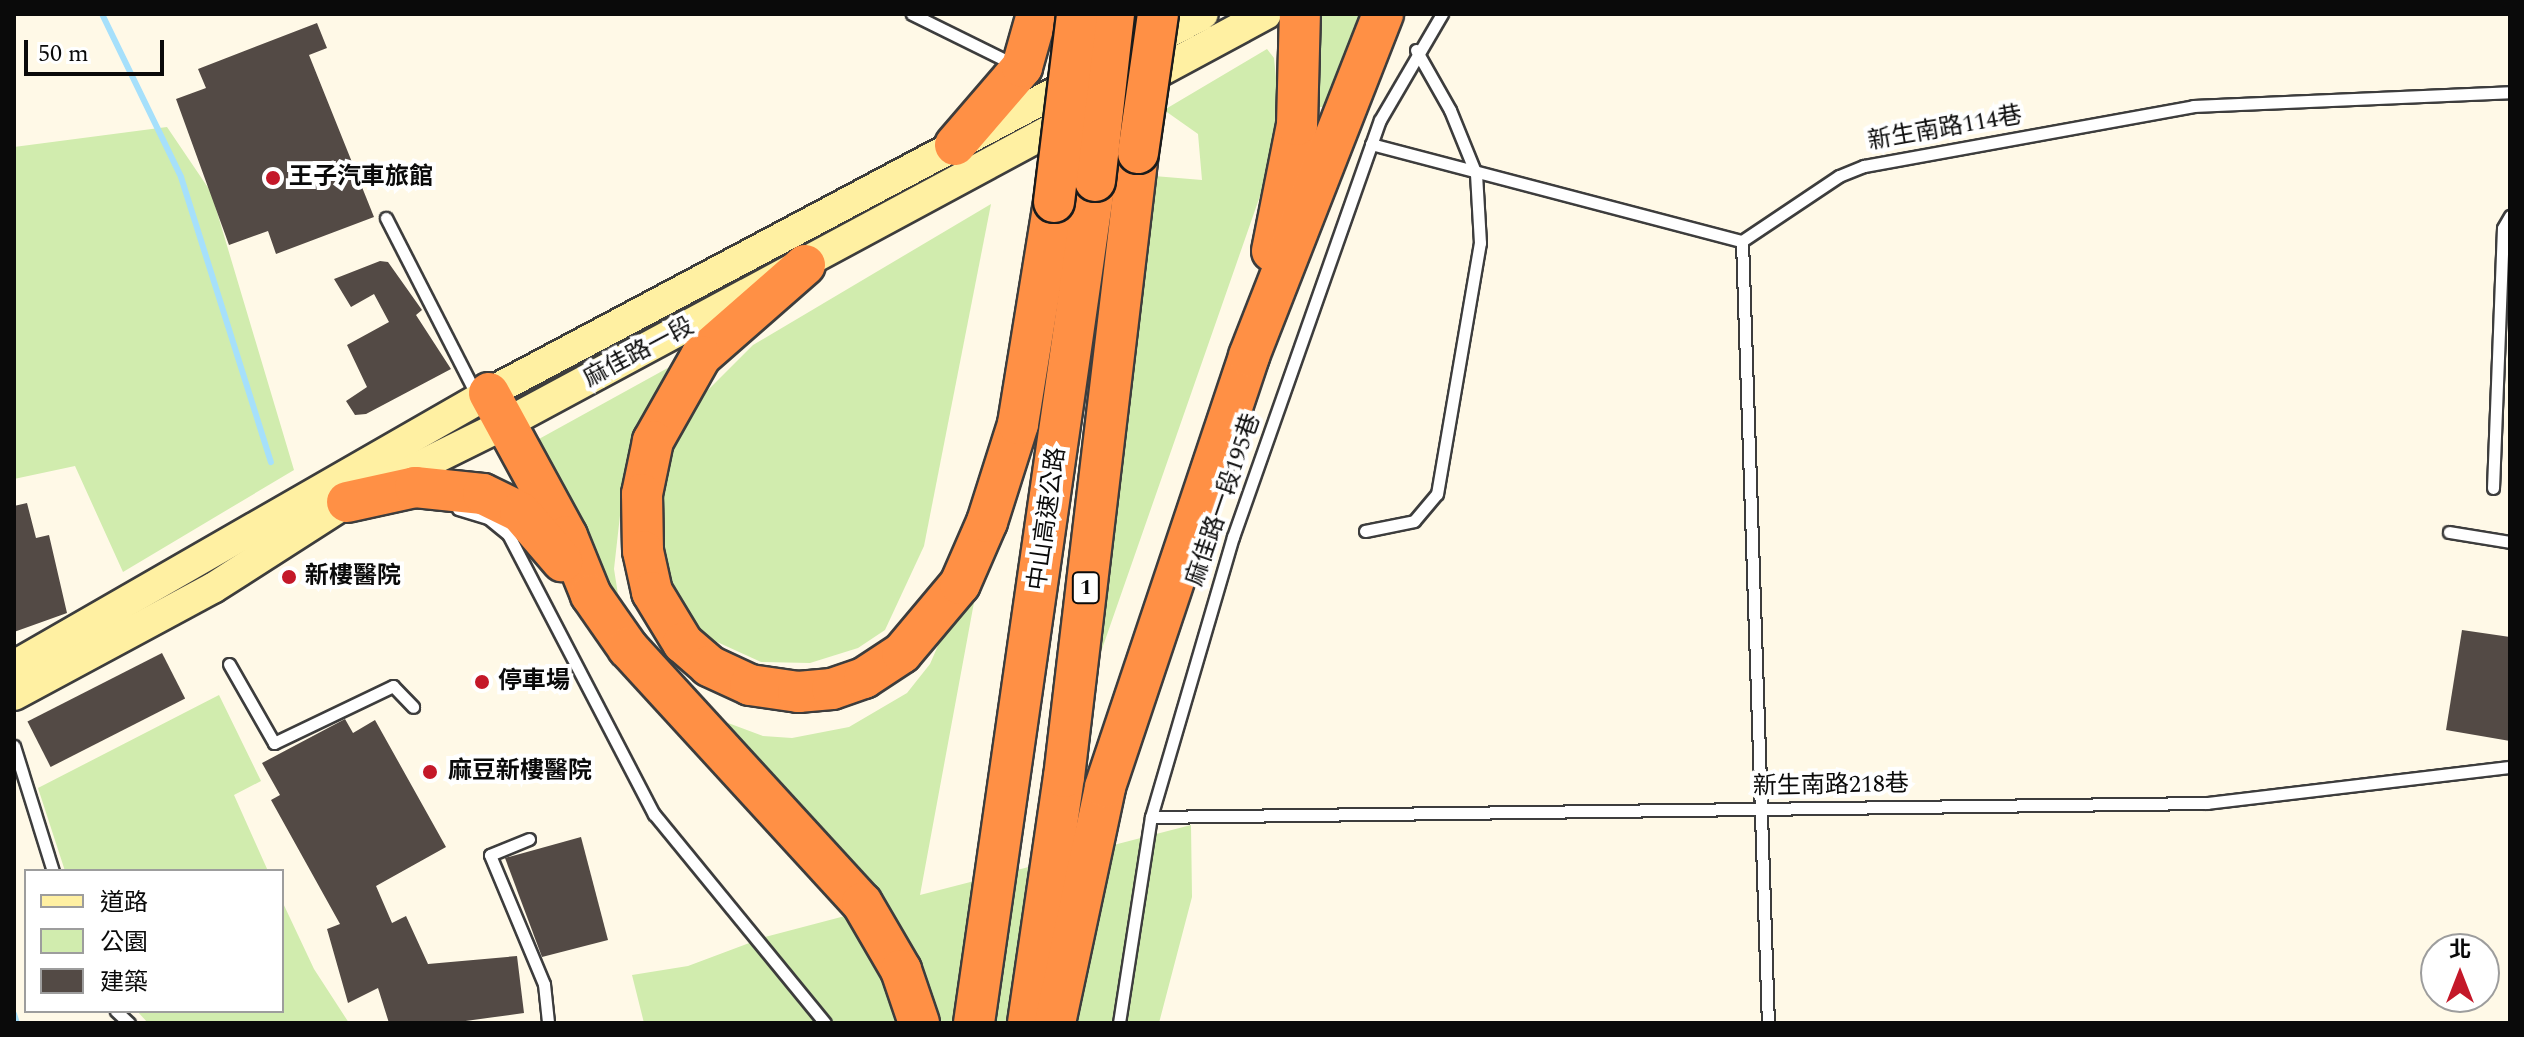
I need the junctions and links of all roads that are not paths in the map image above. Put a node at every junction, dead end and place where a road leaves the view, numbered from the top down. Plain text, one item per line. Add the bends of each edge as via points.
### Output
1 (912, 14) edge
2 (1037, 14) edge
3 (1077, 14) edge
4 (1114, 14) edge
5 (1158, 14) edge
6 (1203, 14) edge
7 (1266, 14) edge
8 (1300, 14) edge
9 (1383, 14) edge
10 (1442, 14) edge
11 (1416, 49) dead end
12 (1022, 67) junction
13 (2510, 92) edge
14 (1371, 144) junction
15 (955, 145) junction
16 (1476, 174) junction
17 (2510, 216) edge
18 (386, 218) dead end
19 (1742, 241) junction
20 (805, 265) junction
21 (1249, 356) junction
22 (492, 405) junction
23 (2493, 488) dead end
24 (347, 502) junction
25 (1365, 531) dead end
26 (2449, 532) dead end
27 (2510, 542) edge
28 (591, 595) junction
29 (229, 664) dead end
30 (14, 666) edge
31 (14, 695) edge
32 (413, 707) dead end
33 (14, 746) edge
34 (2510, 767) edge
35 (1762, 809) junction
36 (1151, 817) junction
37 (529, 839) dead end
38 (52, 869) edge
39 (548, 1023) edge
40 (825, 1023) edge
41 (919, 1023) edge
42 (974, 1023) edge
43 (1028, 1023) edge
44 (1055, 1023) edge
45 (1119, 1023) edge
46 (1768, 1023) edge

1 - 12 lane
2 - 12 highway
3 - 20 highway, bridge via 1054,202 1018,424 987,522 960,584 902,653 864,678 832,689 798,692 750,685 709,666 683,643 652,592 643,551 642,494 653,441 701,356
4 - 42 highway, 中山高速公路 / 1, bridge via 1095,181
5 - 43 highway, 中山高速公路 / 1, bridge via 1064,777
6 - 15 main road, 麻佳路一段
7 - 20 main road, 麻佳路一段
8 - 21 highway via 1297,125
9 - 21 highway
10 - 14 lane, 麻佳路一段195巷
11 - 16 lane via 1450,110
12 - 15 highway
13 - 19 lane, 新生南路114巷 via 2193,106 1864,166 1839,176
14 - 16 lane
14 - 36 lane, 麻佳路一段195巷 via 1233,537
15 - 22 main road, 麻佳路一段
16 - 19 lane
16 - 25 lane via 1480,243 1437,494 1414,521
17 - 23 lane via 2503,228
18 - 22 lane
19 - 35 lane
20 - 22 main road, 麻佳路一段
21 - 44 highway via 1105,787
22 - 24 main road, 麻佳路一段
22 - 28 highway via 567,536
22 - 30 main road, 麻佳路一段
24 - 28 highway via 432,486 483,494 520,512
24 - 31 main road, 麻佳路一段 via 213,588
24 - 40 lane via 414,498 488,518 508,534 654,814
26 - 27 lane
28 - 41 highway via 628,648 862,903 901,970
29 - 32 lane via 274,743 393,686
33 - 38 lane
34 - 35 lane, 新生南路218巷 via 2207,803
35 - 36 lane, 新生南路218巷
35 - 46 lane
36 - 45 lane, 麻佳路一段195巷
37 - 39 lane via 490,855 544,984

